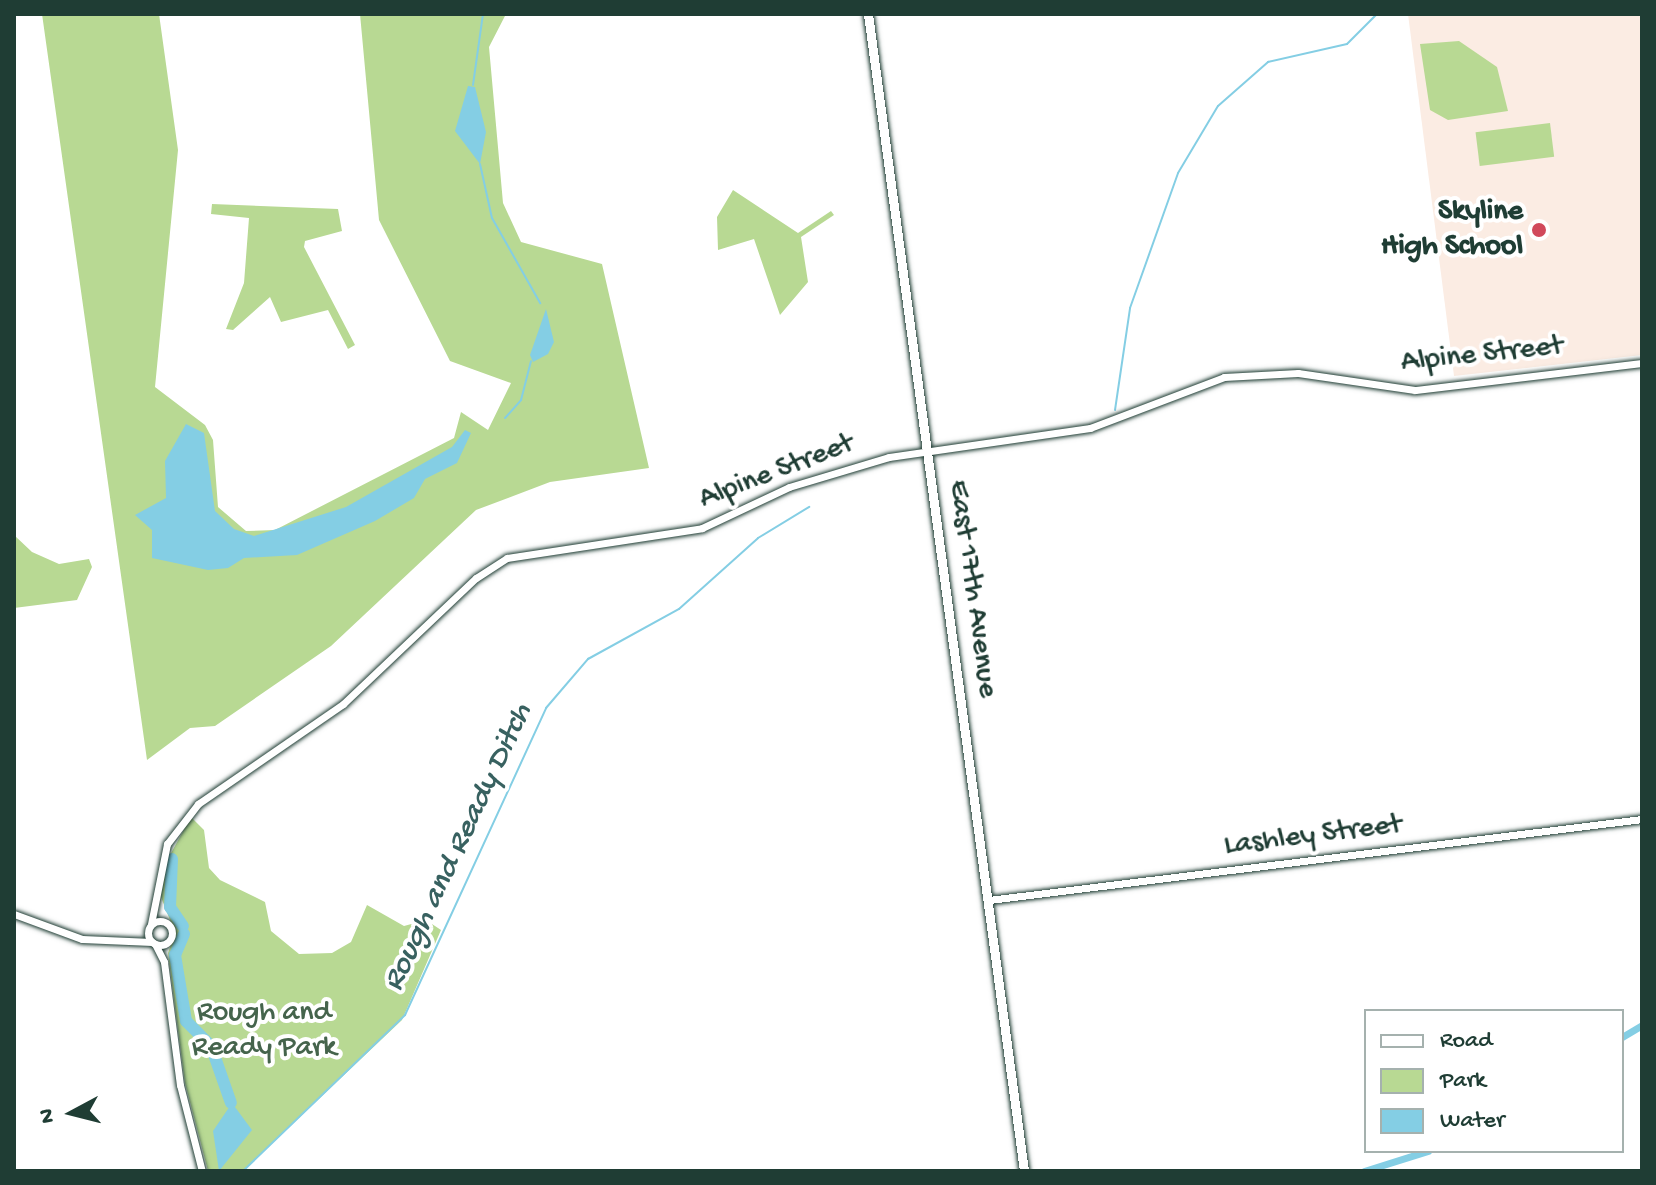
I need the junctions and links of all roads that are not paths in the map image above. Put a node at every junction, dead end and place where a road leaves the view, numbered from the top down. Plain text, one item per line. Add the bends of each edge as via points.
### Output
1 (868, 14) edge
2 (1642, 363) edge
3 (928, 450) junction
4 (1642, 819) edge
5 (989, 900) junction
6 (156, 907) junction
7 (14, 914) edge
8 (165, 921) junction
9 (150, 925) junction
10 (132, 937) junction
11 (171, 940) junction
12 (153, 943) junction
13 (164, 962) junction
14 (202, 1171) edge
15 (1024, 1171) edge

1 - 3 main road, East 17th Avenue
2 - 3 street, Alpine Street via 1415,390 1298,373 1247,374 1204,382 1077,431
3 - 5 main road, East 17th Avenue
3 - 6 street, Alpine Street via 789,487 702,528 507,558 476,578 343,704 198,804 167,844
4 - 5 street, Lashley Street
5 - 15 main road, East 17th Avenue
6 - 8 street
6 - 9 street
7 - 10 street via 82,939
8 - 9 street
8 - 11 street
9 - 10 street
9 - 12 street
10 - 12 street
11 - 12 street
11 - 13 street
12 - 13 street
13 - 14 street via 180,1085

